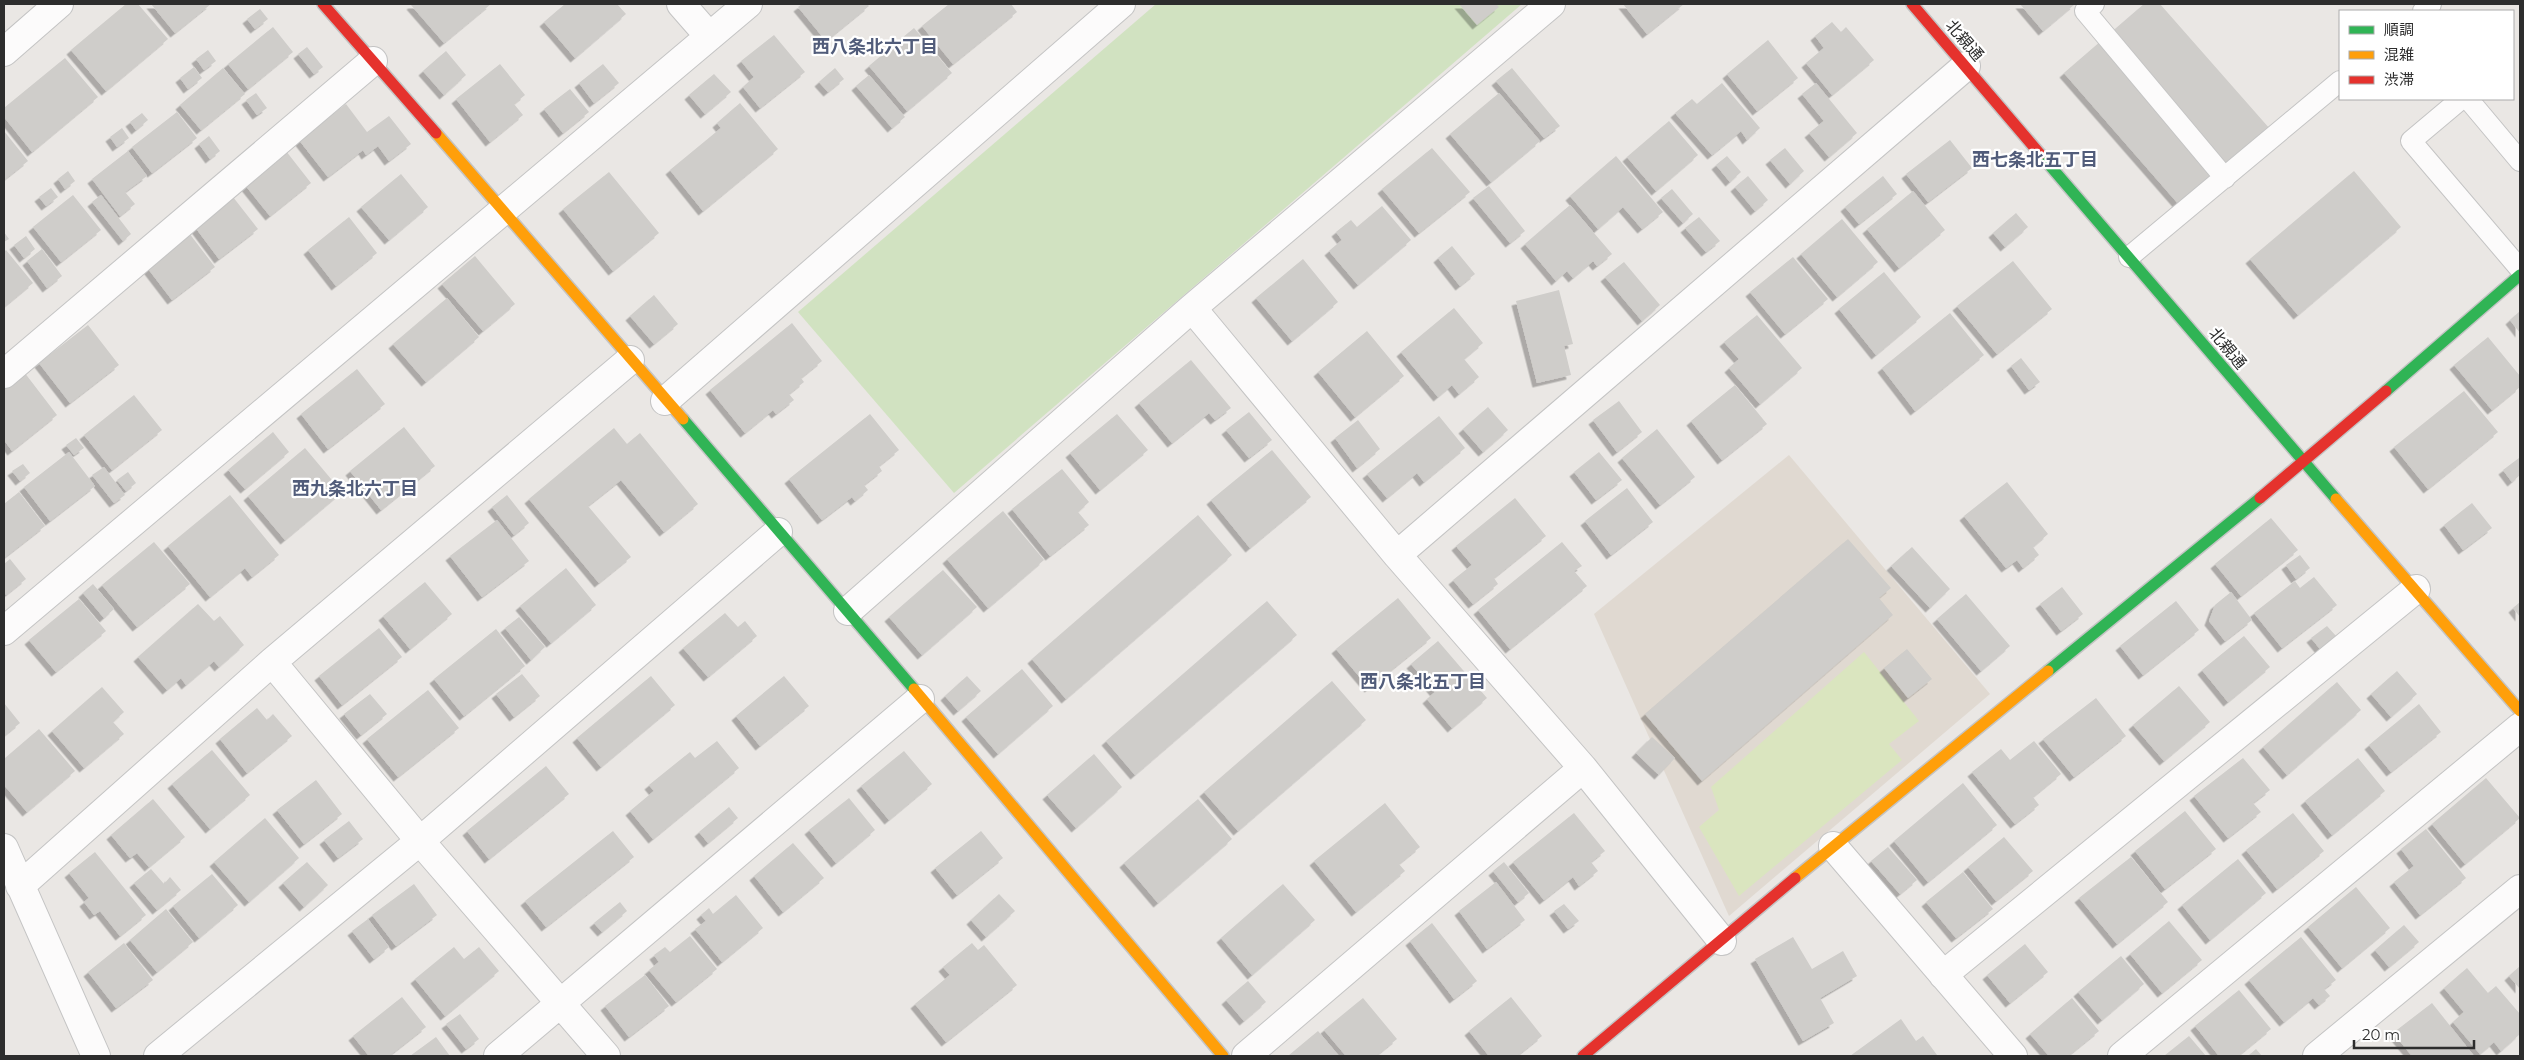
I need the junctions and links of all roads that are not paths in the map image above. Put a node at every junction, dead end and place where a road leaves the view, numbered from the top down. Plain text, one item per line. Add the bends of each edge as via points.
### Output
1 (59, 4) edge
2 (323, 4) edge
3 (681, 4) edge
4 (748, 4) edge
5 (1121, 4) edge
6 (1551, 4) edge
7 (1912, 4) edge
8 (2094, 4) edge
9 (709, 36) junction
10 (4, 52) edge
11 (373, 62) junction
12 (1966, 66) junction
13 (2339, 82) edge
14 (2460, 100) edge
15 (2469, 100) edge
16 (2520, 161) edge
17 (2225, 178) junction
18 (504, 210) junction
19 (2129, 258) junction
20 (2520, 269) edge
21 (2520, 275) edge
22 (1192, 308) junction
23 (630, 360) junction
24 (4, 374) edge
25 (665, 401) junction
26 (2304, 463) junction
27 (778, 532) junction
28 (1397, 555) junction
29 (2416, 589) junction
30 (848, 611) junction
31 (4, 631) edge
32 (272, 662) junction
33 (920, 699) junction
34 (2520, 712) edge
35 (2520, 727) edge
36 (1583, 768) junction
37 (420, 841) junction
38 (1833, 846) junction
39 (4, 848) edge
40 (20, 886) junction
41 (2520, 889) edge
42 (1722, 941) junction
43 (1943, 975) junction
44 (559, 1003) junction
45 (96, 1056) edge
46 (158, 1056) edge
47 (498, 1056) edge
48 (606, 1056) edge
49 (1222, 1056) edge
50 (1246, 1056) edge
51 (1583, 1056) edge
52 (2013, 1056) edge
53 (2122, 1056) edge
54 (2317, 1056) edge

1 - 10 street
2 - 11 street
3 - 9 street
4 - 9 street
5 - 25 street
6 - 22 street
7 - 12 street, 北親通
8 - 17 lane via 2085,11
9 - 18 street
11 - 18 street
11 - 24 street
12 - 19 street, 北親通
12 - 28 street
13 - 17 lane
14 - 20 lane via 2411,141
15 - 16 lane
17 - 19 lane
18 - 23 street
18 - 31 street
19 - 26 street, 北親通
21 - 26 street
22 - 28 street
22 - 30 street
23 - 25 street
23 - 32 street
25 - 27 street
26 - 29 street, 北親通
26 - 38 street
27 - 30 street
27 - 37 street
28 - 36 street
29 - 34 street, 北親通
29 - 43 street
30 - 33 street
32 - 37 street
32 - 40 street
33 - 44 street
33 - 49 street
35 - 53 street
36 - 42 street
36 - 50 street
37 - 44 street
37 - 46 street
38 - 42 street
38 - 43 street
39 - 40 street
40 - 45 street
41 - 54 street
42 - 51 street
43 - 52 street
44 - 47 street
44 - 48 street

